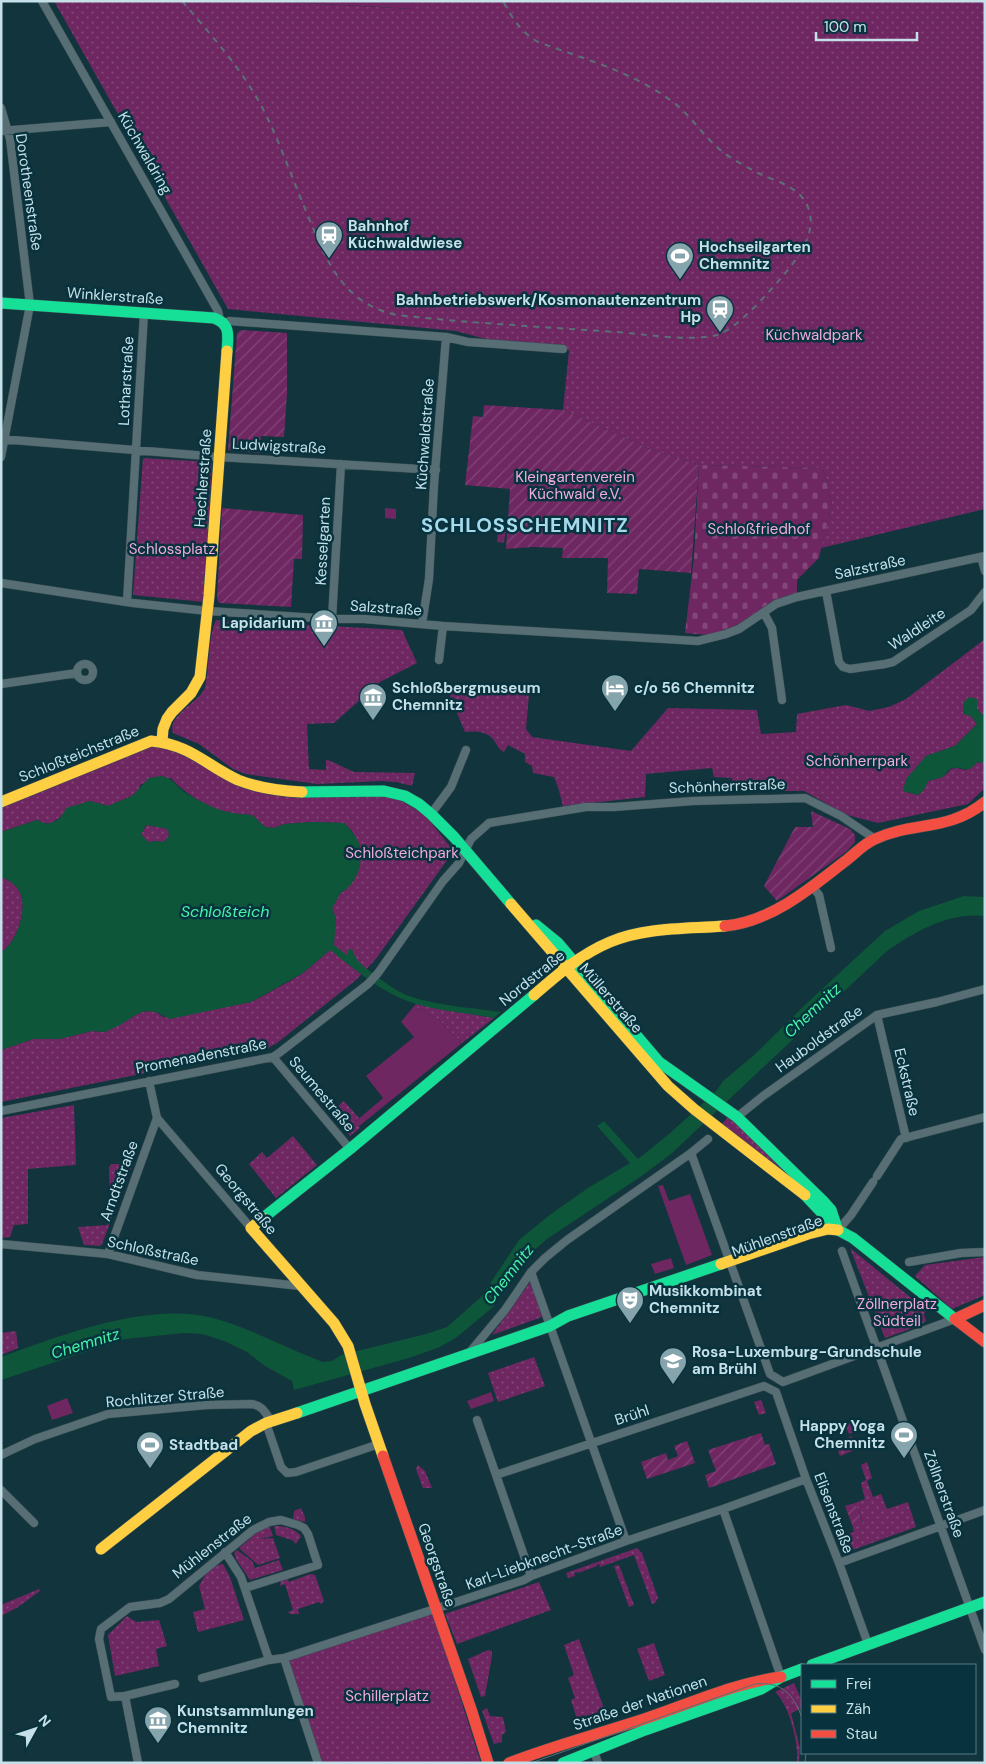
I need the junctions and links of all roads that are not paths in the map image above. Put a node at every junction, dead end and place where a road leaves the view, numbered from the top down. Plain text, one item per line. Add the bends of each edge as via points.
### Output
1 (42, 1) edge
2 (1, 108) edge
3 (110, 122) junction
4 (4, 131) edge
5 (1, 303) edge
6 (30, 305) junction
7 (144, 313) junction
8 (222, 321) junction
9 (446, 336) junction
10 (563, 349) dead end
11 (3, 439) edge
12 (136, 450) junction
13 (1, 456) edge
14 (219, 457) junction
15 (341, 464) junction
16 (436, 468) junction
17 (983, 556) edge
18 (985, 571) edge
19 (1, 583) edge
20 (826, 591) junction
21 (985, 592) edge
22 (127, 602) junction
23 (208, 611) junction
24 (764, 613) junction
25 (332, 619) junction
26 (422, 624) junction
27 (443, 626) junction
28 (439, 660) dead end
29 (77, 673) dead end
30 (1, 684) edge
31 (782, 700) dead end
32 (162, 741) junction
33 (466, 750) dead end
34 (1, 802) edge
35 (985, 802) edge
36 (431, 814) junction
37 (875, 839) junction
38 (466, 850) junction
39 (812, 886) junction
40 (831, 948) dead end
41 (570, 965) junction
42 (985, 989) edge
43 (877, 1015) junction
44 (273, 1057) junction
45 (149, 1081) junction
46 (698, 1089) junction
47 (691, 1106) junction
48 (1, 1111) edge
49 (985, 1117) edge
50 (157, 1118) junction
51 (737, 1118) junction
52 (906, 1138) junction
53 (708, 1139) dead end
54 (350, 1148) junction
55 (691, 1153) junction
56 (251, 1228) junction
57 (838, 1230) junction
58 (1, 1244) edge
59 (842, 1251) dead end
60 (985, 1252) edge
61 (108, 1254) junction
62 (909, 1262) dead end
63 (731, 1264) junction
64 (531, 1272) junction
65 (300, 1286) junction
66 (985, 1305) edge
67 (955, 1318) junction
68 (550, 1326) junction
69 (985, 1342) edge
70 (877, 1348) junction
71 (470, 1352) junction
72 (362, 1390) junction
73 (776, 1392) joint
74 (477, 1420) dead end
75 (268, 1422) junction
76 (592, 1443) junction
77 (379, 1444) junction
78 (1, 1455) edge
79 (496, 1475) junction
80 (806, 1479) junction
81 (1, 1490) edge
82 (723, 1509) junction
83 (985, 1510) edge
84 (34, 1523) dead end
85 (941, 1525) junction
86 (626, 1542) junction
87 (101, 1549) dead end
88 (225, 1552) junction
89 (839, 1563) junction
90 (530, 1576) junction
91 (246, 1588) junction
92 (985, 1602) edge
93 (970, 1608) junction
94 (436, 1609) junction
95 (868, 1644) junction
96 (985, 1650) edge
97 (284, 1658) junction
98 (269, 1660) junction
99 (815, 1664) edge
100 (801, 1669) edge
101 (781, 1677) junction
102 (202, 1678) dead end
103 (175, 1684) dead end
104 (125, 1696) junction
105 (596, 1757) edge
106 (138, 1763) edge
107 (318, 1763) edge
108 (488, 1763) edge
109 (509, 1763) edge
110 (563, 1763) edge

1 - 3 street, Küchwaldring
2 - 4 street, Dorotheenstraße
3 - 4 street
3 - 8 street, Küchwaldring
4 - 6 street, Dorotheenstraße via 10,139
5 - 6 main road, Winklerstraße
6 - 7 main road, Winklerstraße
6 - 11 street, Dorotheenstraße
7 - 8 main road, Winklerstraße via 209,317
7 - 12 street, Lotharstraße
8 - 9 street
8 - 14 main road, Hechlerstraße via 227,327 228,340
9 - 10 street via 468,342
9 - 16 street, Küchwaldstraße
11 - 12 street, Ludwigstraße
11 - 13 street, Dorotheenstraße
12 - 14 street, Ludwigstraße
12 - 22 street
14 - 15 street, Ludwigstraße
14 - 23 main road, Hechlerstraße
15 - 16 street, Ludwigstraße
15 - 25 street, Kesselgarten
16 - 26 street, Küchwaldstraße via 429,579
17 - 18 street
17 - 20 street, Salzstraße
19 - 22 street, Salzstraße
20 - 21 street, Waldleite via 839,662 850,669 885,664 899,658 971,610
20 - 24 street, Salzstraße via 797,596 776,604
22 - 23 street, Salzstraße
23 - 25 street, Salzstraße
23 - 32 main road, Hechlerstraße via 199,682 169,714
24 - 27 street, Salzstraße via 739,629 698,641
24 - 31 street via 772,628
25 - 26 street, Salzstraße via 364,618
26 - 27 street, Salzstraße
27 - 28 street
29 - 30 street
32 - 34 main road, Schloßteichstraße via 144,743
32 - 36 main road, Schloßteichstraße via 186,748 223,772 254,785 318,793 374,790 393,793 404,796
33 - 36 street via 451,787
35 - 37 main road via 969,814 945,823
36 - 38 main road, Schloßteichstraße
37 - 38 street, Schönherrstraße via 841,816 805,798 693,801 586,807 489,823 471,839
37 - 39 main road, Nordstraße
38 - 41 main road, Müllerstraße via 514,907
38 - 44 street, Promenadenstraße via 368,984
39 - 40 street via 819,895
39 - 41 main road, Nordstraße via 755,920 728,926 628,936 612,941
41 - 46 main road, Müllerstraße via 659,1062
41 - 47 main road, Müllerstraße via 660,1077
41 - 54 main road, Nordstraße
42 - 43 street, Hauboldstraße
43 - 51 street, Hauboldstraße
43 - 52 street, Eckstraße
44 - 45 street, Promenadenstraße
44 - 54 street, Seumestraße
45 - 48 street, Promenadenstraße
45 - 50 street
46 - 47 street via 692,1090 686,1098
46 - 51 main road, Müllerstraße
47 - 57 main road, Müllerstraße via 803,1194
49 - 52 street
50 - 56 street, Georgstraße
50 - 61 street, Arndtstraße
51 - 57 main road, Müllerstraße via 823,1201 831,1210
52 - 57 street, Eckstraße via 901,1139
53 - 55 street
54 - 56 main road, Nordstraße
55 - 63 street
55 - 64 street via 567,1240
56 - 65 main road, Georgstraße
57 - 63 main road, Mühlenstraße via 813,1232
57 - 67 main road, Müllerstraße via 853,1238
58 - 61 street, Schloßstraße
59 - 70 street, Zöllnerstraße
60 - 62 street
61 - 65 street, Schloßstraße via 197,1275
63 - 68 main road, Mühlenstraße via 568,1316
63 - 70 street via 770,1374 783,1382
64 - 68 street
64 - 71 street
65 - 72 main road, Georgstraße via 334,1323 348,1346
66 - 67 main road
67 - 69 main road, Müllerstraße
67 - 70 street
68 - 71 main road, Mühlenstraße
68 - 76 street
70 - 85 street, Zöllnerstraße
71 - 72 main road, Mühlenstraße
72 - 75 main road, Mühlenstraße
72 - 77 main road, Georgstraße
73 - 76 street, Brühl via 764,1386
73 - 80 street, Elisenstraße
74 - 79 street
75 - 77 street via 281,1467 287,1473
75 - 78 street, Rochlitzer Straße via 263,1408 251,1404 108,1414 35,1439
75 - 87 main road, Mühlenstraße via 251,1431
76 - 79 street, Brühl
76 - 86 street
77 - 94 main road, Georgstraße
79 - 90 street
80 - 82 street, Karl-Liebknecht-Straße
80 - 89 street, Elisenstraße
81 - 84 street
82 - 86 street, Karl-Liebknecht-Straße
82 - 101 street
83 - 85 street
85 - 89 street
85 - 93 street, Zöllnerstraße
86 - 90 street, Karl-Liebknecht-Straße
88 - 91 street
88 - 91 street, Mühlenstraße via 261,1525 281,1520 304,1528 308,1534 318,1565
88 - 104 street, Mühlenstraße via 168,1599 130,1607 100,1629 99,1639 111,1697
89 - 95 street, Elisenstraße
90 - 94 street, Karl-Liebknecht-Straße
91 - 98 street
92 - 93 main road
93 - 95 main road
93 - 96 street, Zöllnerstraße
94 - 97 street, Karl-Liebknecht-Straße
94 - 108 main road, Georgstraße
95 - 99 main road
97 - 98 street, Karl-Liebknecht-Straße
97 - 107 street
98 - 102 street, Karl-Liebknecht-Straße
100 - 101 main road, Straße der Nationen
101 - 105 main road, Straße der Nationen via 762,1689 633,1735
101 - 109 main road, Straße der Nationen via 751,1681
103 - 104 street
104 - 106 street
105 - 110 main road, Straße der Nationen

